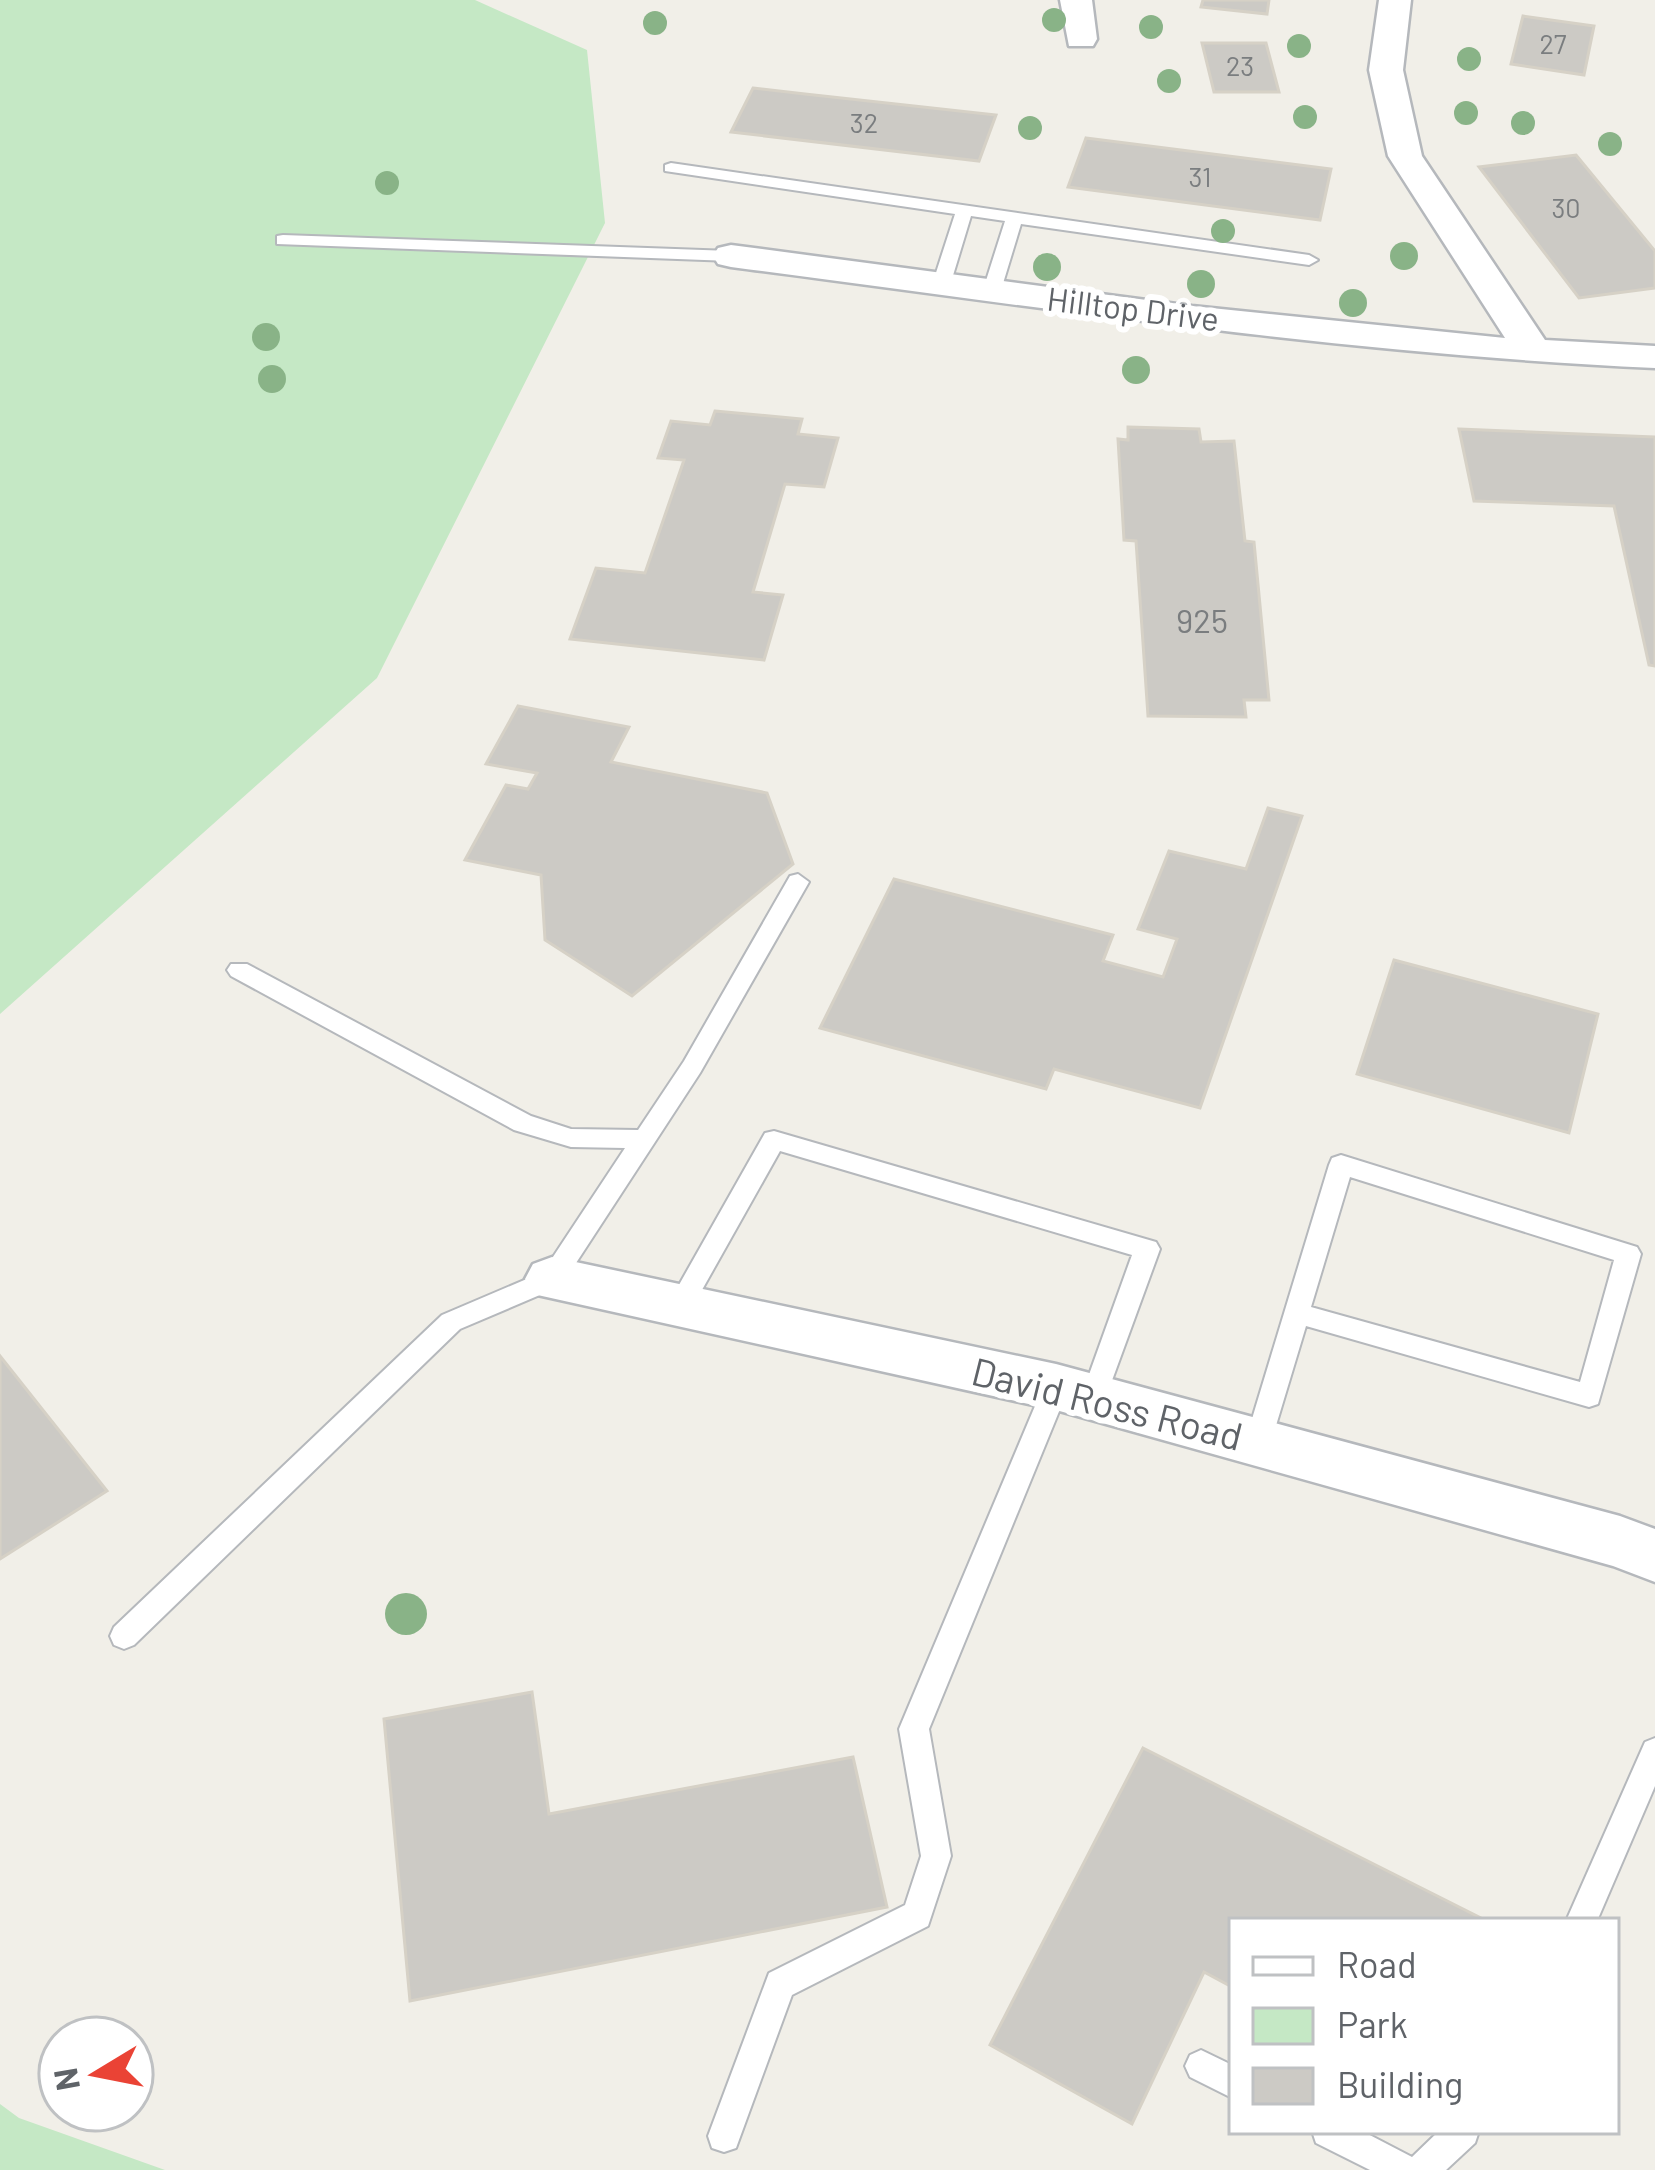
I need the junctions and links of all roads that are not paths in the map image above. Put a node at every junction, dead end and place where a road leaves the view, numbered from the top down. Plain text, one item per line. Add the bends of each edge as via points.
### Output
1 (1076, 0) edge
2 (1395, 0) edge
3 (1082, 39) dead end
4 (671, 168) dead end
5 (964, 213) junction
6 (1014, 220) junction
7 (283, 241) dead end
8 (731, 256) joint
9 (1309, 260) dead end
10 (942, 282) junction
11 (992, 290) junction
12 (1535, 354) junction
13 (1655, 357) edge
14 (798, 882) dead end
15 (238, 970) dead end
16 (645, 1139) junction
17 (552, 1279) junction
18 (680, 1306) junction
19 (1296, 1313) junction
20 (1075, 1392) junction
21 (1258, 1442) junction
22 (1655, 1556) edge
23 (124, 1636) dead end
24 (1655, 1752) edge
25 (1582, 1918) edge
26 (1201, 2066) dead end
27 (1229, 2080) edge
28 (1334, 2134) edge
29 (1460, 2134) edge
30 (724, 2136) dead end
31 (1404, 2170) edge
32 (1422, 2170) edge

1 - 3 street
2 - 12 street via 1386,70 1405,156
4 - 5 lane
5 - 6 lane
5 - 10 lane
6 - 9 lane
6 - 11 lane
7 - 8 lane
8 - 10 street, Hilltop Drive
10 - 11 street, Hilltop Drive
11 - 12 street, Hilltop Drive
12 - 13 street, Hilltop Drive
14 - 16 lane
15 - 16 lane via 524,1123 571,1138
16 - 17 lane
17 - 18 street, David Ross Road
17 - 23 lane via 451,1322
18 - 20 street, David Ross Road
18 - 20 lane via 774,1140 1147,1249
19 - 19 lane via 1342,1166 1628,1254 1589,1396
19 - 21 lane
20 - 21 street, David Ross Road
20 - 30 lane via 914,1729 936,1856 917,1915 780,1984
21 - 22 street, David Ross Road
24 - 25 lane
26 - 27 lane
28 - 31 lane
29 - 32 lane

